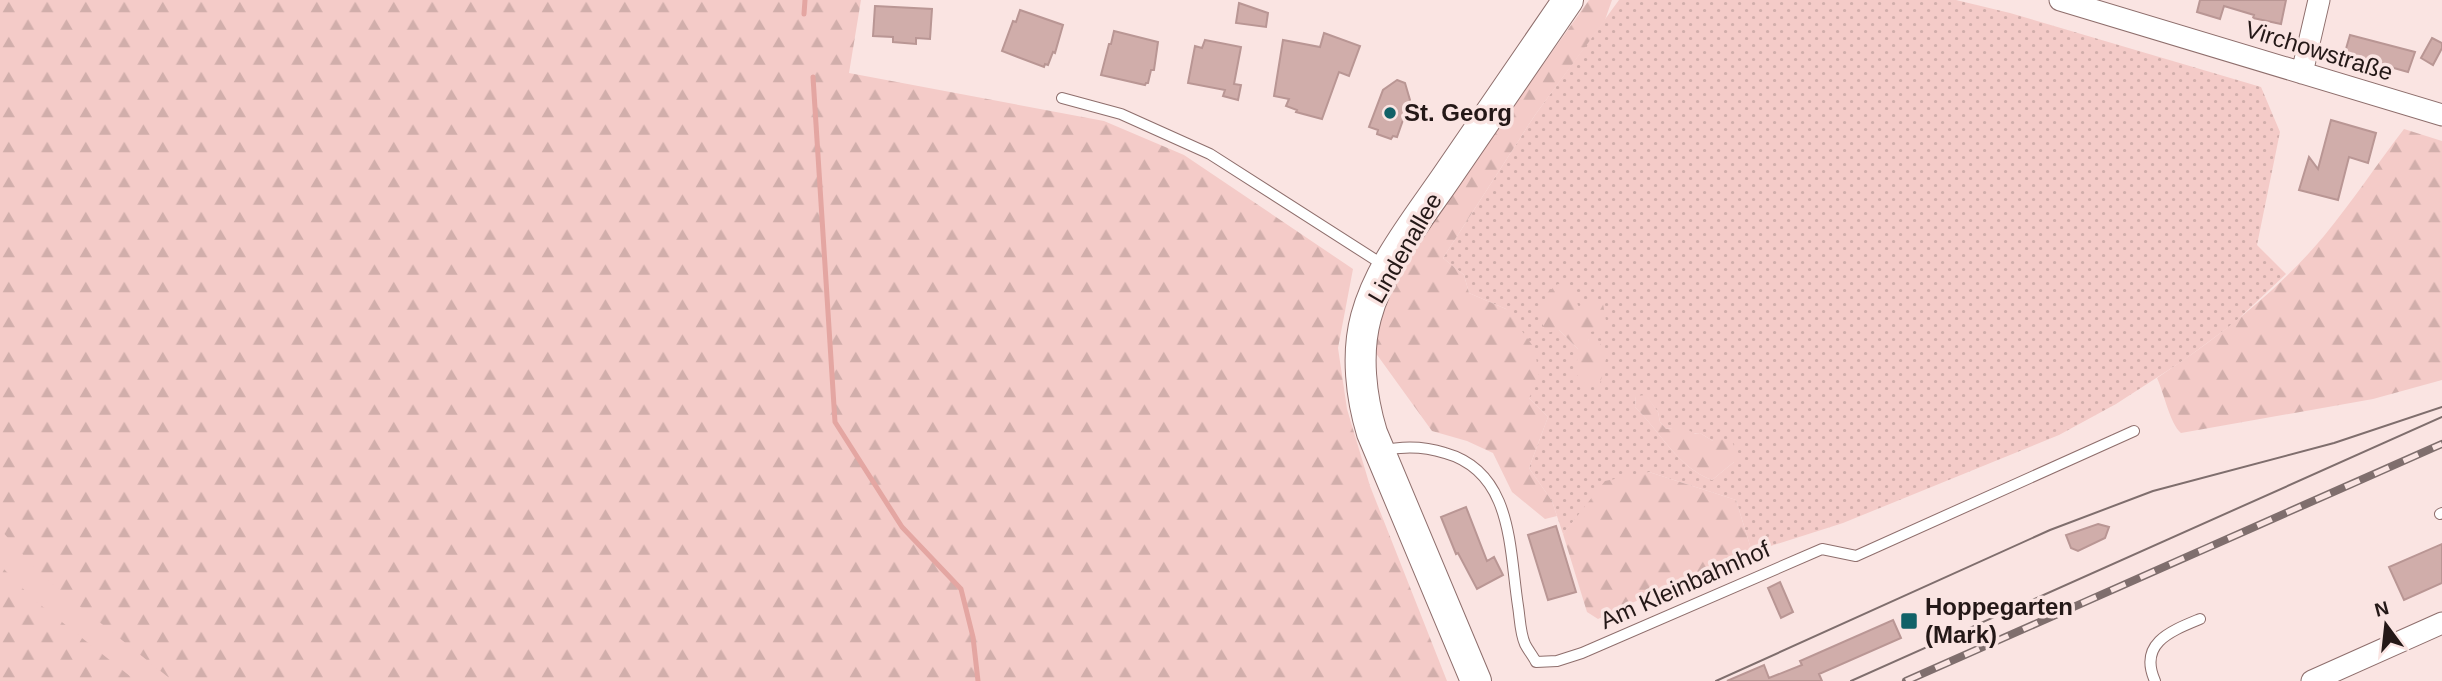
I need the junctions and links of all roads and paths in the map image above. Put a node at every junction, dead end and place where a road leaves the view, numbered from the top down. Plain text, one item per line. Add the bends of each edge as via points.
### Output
1 (1568, 0) edge
2 (2060, 0) edge
3 (2319, 0) edge
4 (2301, 73) junction
5 (1062, 98) dead end
6 (2442, 115) edge
7 (1388, 268) junction
8 (2134, 431) dead end
9 (1378, 452) junction
10 (2200, 619) dead end
11 (2442, 623) edge
12 (1476, 681) edge
13 (2155, 681) edge
14 (2312, 681) edge

1 - 7 street, Lindenallee
2 - 4 street, Virchowstraße
3 - 4 street
4 - 6 street, Virchowstraße
5 - 7 lane via 1121,114 1210,154
7 - 9 street, Lindenallee via 1365,321 1361,361 1365,409
8 - 9 lane, Am Kleinbahnhof via 1856,556 1822,549 1583,653 1536,662 1524,642 1506,524 1497,493 1486,477 1457,456 1434,450 1399,447
9 - 12 street, Lindenallee
10 - 13 lane via 2173,630 2153,648 2150,660
11 - 14 street

